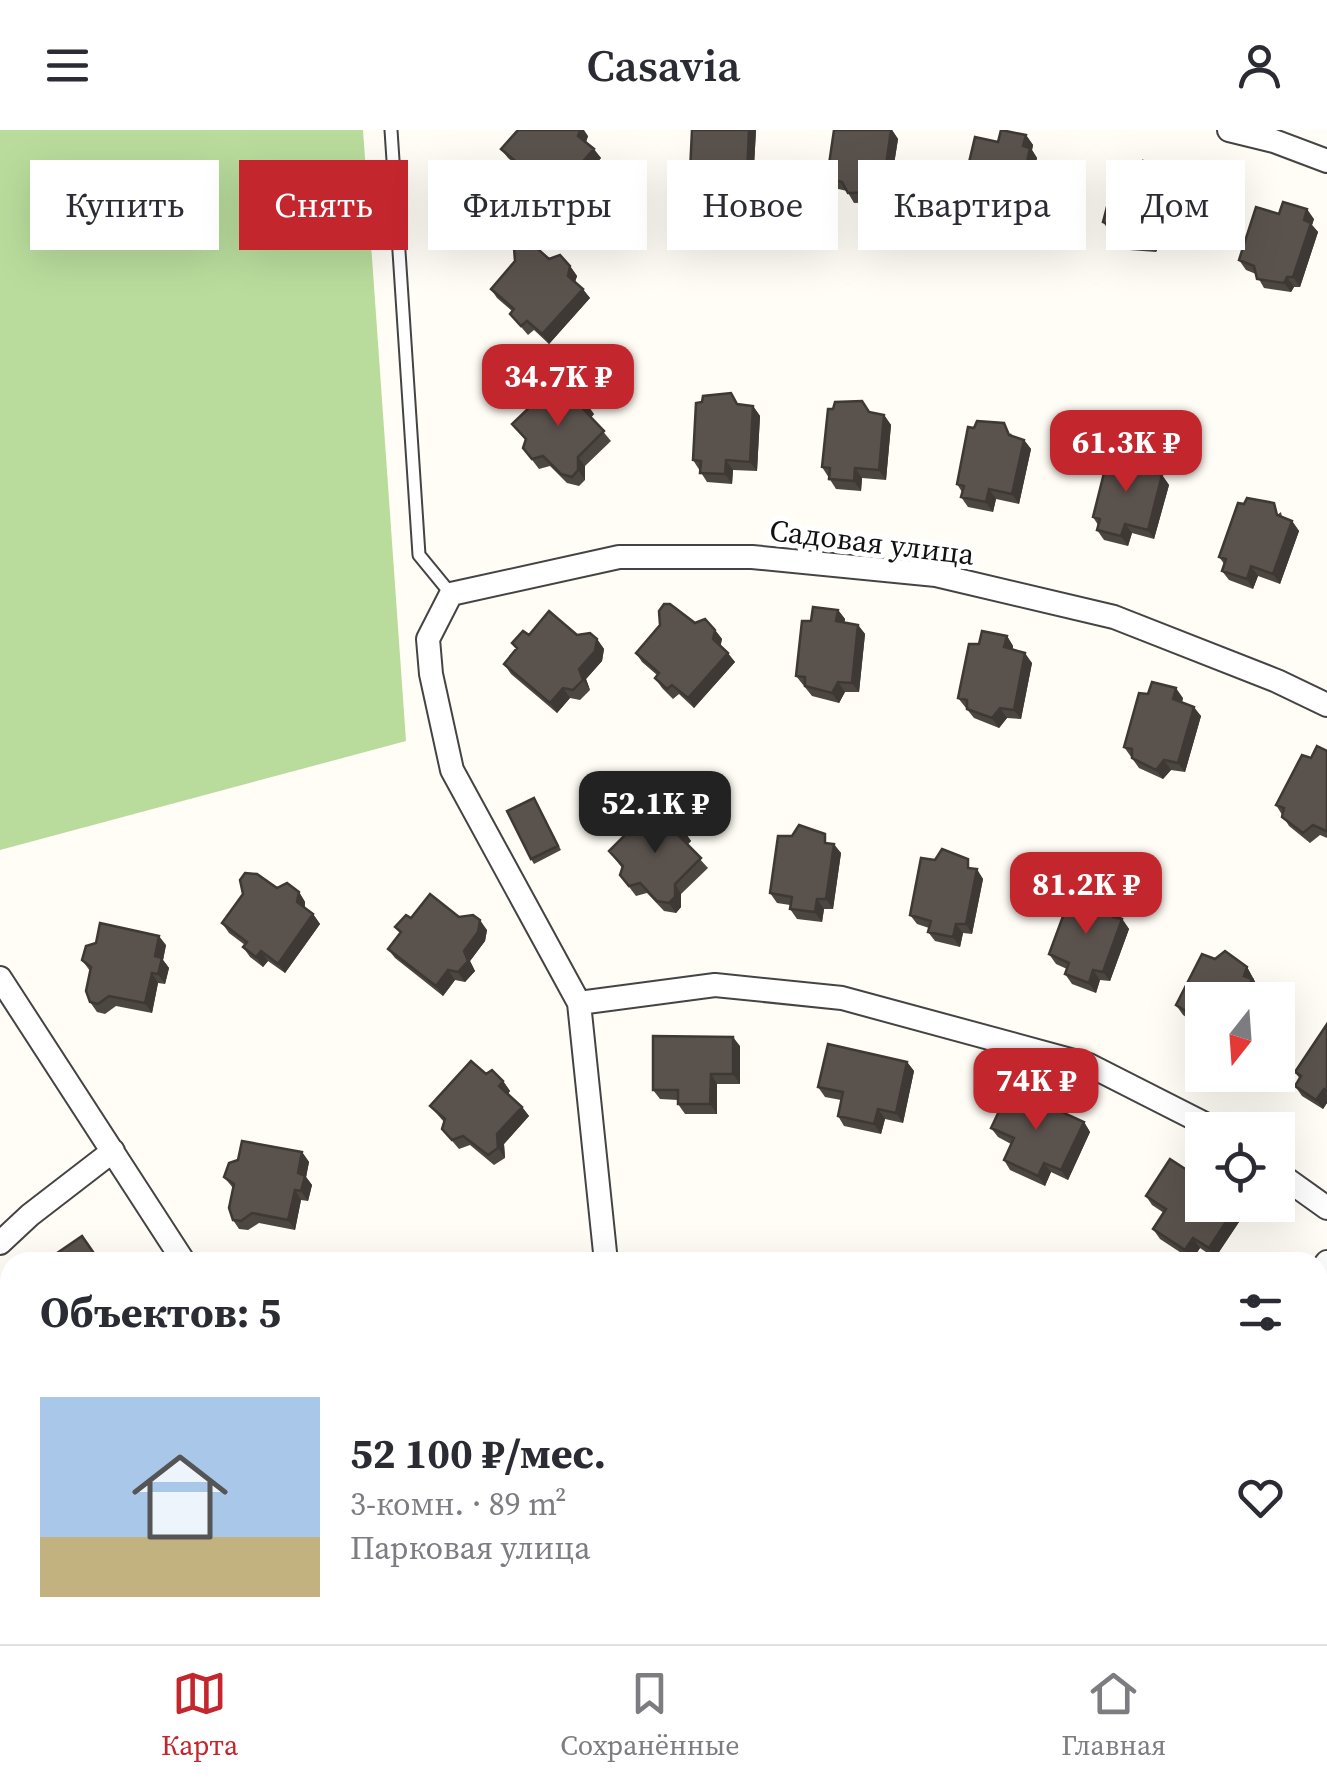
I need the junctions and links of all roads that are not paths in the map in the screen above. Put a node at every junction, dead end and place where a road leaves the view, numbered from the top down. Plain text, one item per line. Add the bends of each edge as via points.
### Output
1 (391, 130) edge
2 (1229, 130) edge
3 (1271, 136) edge
4 (1327, 160) edge
5 (452, 594) junction
6 (1327, 705) edge
7 (0, 978) edge
8 (578, 1003) junction
9 (1185, 1114) edge
10 (113, 1150) junction
11 (1295, 1185) edge
12 (1327, 1208) edge
13 (0, 1243) edge
14 (178, 1252) edge
15 (605, 1252) edge

1 - 5 lane via 419,555
2 - 3 street
3 - 4 street
5 - 6 street, Садовая улица via 619,556 752,557 936,575 1114,618
5 - 8 street via 428,639 452,770
7 - 10 street
8 - 9 street via 715,985 842,998 1090,1065
8 - 15 street
10 - 13 street
10 - 14 street
11 - 12 street

